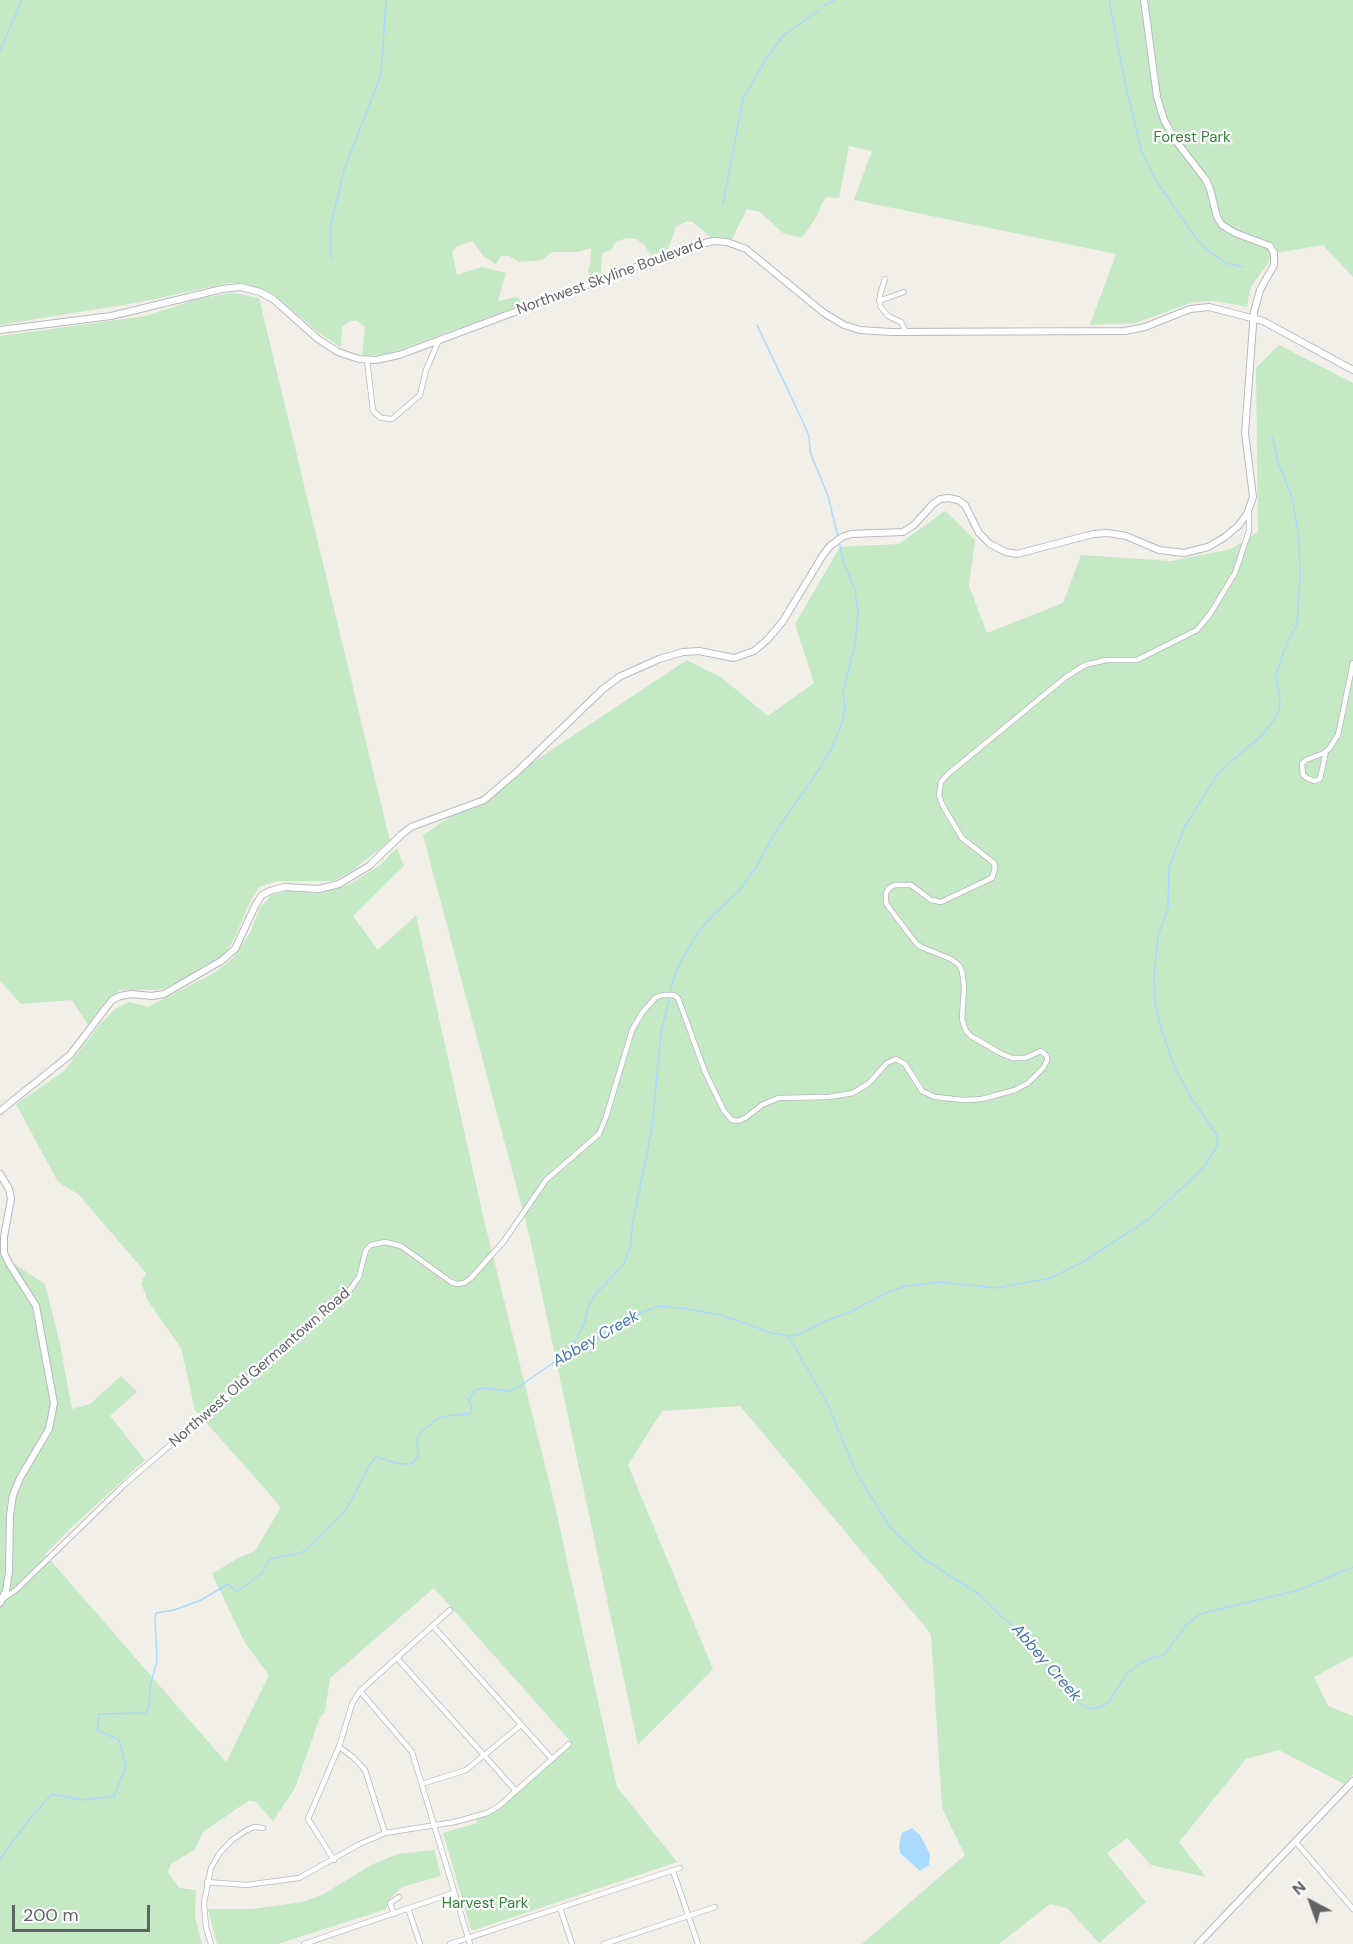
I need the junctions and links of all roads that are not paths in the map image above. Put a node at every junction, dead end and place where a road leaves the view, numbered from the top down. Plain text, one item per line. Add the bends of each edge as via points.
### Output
1 (1144, 0) edge
2 (885, 279) dead end
3 (904, 292) dead end
4 (879, 301) junction
5 (1254, 318) junction
6 (0, 330) edge
7 (906, 332) junction
8 (439, 340) junction
9 (367, 360) junction
10 (1353, 370) edge
11 (1249, 509) junction
12 (1353, 663) edge
13 (1326, 751) junction
14 (0, 1112) edge
15 (0, 1174) edge
16 (1, 1601) edge
17 (450, 1610) dead end
18 (433, 1626) junction
19 (397, 1658) junction
20 (360, 1691) junction
21 (521, 1725) junction
22 (569, 1744) dead end
23 (339, 1747) junction
24 (485, 1756) junction
25 (552, 1759) junction
26 (1353, 1781) edge
27 (422, 1784) junction
28 (516, 1791) junction
29 (434, 1825) junction
30 (263, 1828) dead end
31 (385, 1833) junction
32 (1295, 1841) junction
33 (334, 1860) junction
34 (680, 1868) dead end
35 (673, 1870) junction
36 (207, 1882) junction
37 (453, 1893) junction
38 (399, 1897) dead end
39 (715, 1907) dead end
40 (408, 1908) junction
41 (560, 1908) junction
42 (1353, 1909) edge
43 (394, 1914) junction
44 (688, 1916) junction
45 (469, 1941) edge
46 (311, 1943) edge
47 (212, 1944) edge
48 (304, 1944) edge
49 (420, 1944) edge
50 (450, 1944) edge
51 (572, 1944) edge
52 (604, 1944) edge
53 (698, 1944) edge
54 (1198, 1944) edge

1 - 5 main road via 1157,97 1168,130 1206,180 1222,225 1270,246 1273,251 1274,265 1260,290
2 - 4 street
3 - 4 street
4 - 7 street via 884,313 901,322
5 - 7 main road, Northwest Skyline Boulevard via 1221,309 1197,308 1125,331
5 - 10 main road, Northwest Skyline Boulevard
5 - 11 main road via 1245,433 1253,489
6 - 9 main road, Northwest Skyline Boulevard via 111,316 241,287 273,299 338,352
7 - 8 main road, Northwest Skyline Boulevard via 876,332 844,325 746,249 714,241
8 - 9 main road, Northwest Skyline Boulevard via 388,359
8 - 9 street via 420,395 392,419 381,418 373,411
11 - 14 main road via 1239,526 1226,537 1184,553 1160,550 1108,533 1026,552 1006,552 981,537 965,505 954,498 936,502 903,532 842,537 823,555 782,622 754,651 734,658 683,652 619,676 484,800 415,825 368,867 339,884 270,891 256,904 235,949 221,961 164,994 131,994 112,1000 70,1055
11 - 16 street, Northwest Old Germantown Road via 1249,531 1235,573 1197,630 1137,660 1085,665 941,782 939,796 943,806 962,838 994,863 992,879 941,902 931,900 911,885 895,885 886,893 886,903 916,943 959,965 966,1031 1012,1058 1025,1058 1041,1051 1047,1056 1043,1068 1028,1083 982,1100 935,1097 922,1091 905,1064 896,1059 853,1093 777,1098 745,1118 732,1120 705,1072 678,998 667,994 655,998 632,1030 599,1134 540,1186 504,1241 471,1278 451,1282 400,1246 385,1242 371,1245 349,1291 125,1485
12 - 13 street via 1338,735
13 - 13 street via 1306,759 1302,764 1303,775 1314,781 1320,779
15 - 16 main road via 11,1199 4,1253 36,1306 54,1403 49,1429 13,1495 9,1572
17 - 18 street
18 - 19 street
18 - 21 street
19 - 20 street
19 - 24 street
20 - 23 street
20 - 27 street via 412,1752
21 - 24 street
21 - 25 street
22 - 25 street
23 - 31 street via 365,1770
23 - 33 street via 308,1819
24 - 27 street via 466,1770
24 - 28 street
25 - 28 street
26 - 32 main road
27 - 29 street
28 - 29 street via 487,1813
29 - 31 street
29 - 37 street
30 - 36 street via 247,1830 226,1846 210,1868
31 - 33 street
32 - 42 street
32 - 54 main road
33 - 36 street via 292,1879 246,1885
34 - 35 street
35 - 41 street
35 - 44 street
36 - 47 street via 204,1916
37 - 40 street
37 - 45 street
38 - 43 street via 390,1903
39 - 44 street
40 - 43 street
40 - 49 street
41 - 45 street
41 - 51 street
43 - 46 street
44 - 52 street
44 - 53 street
45 - 50 street
46 - 48 street

